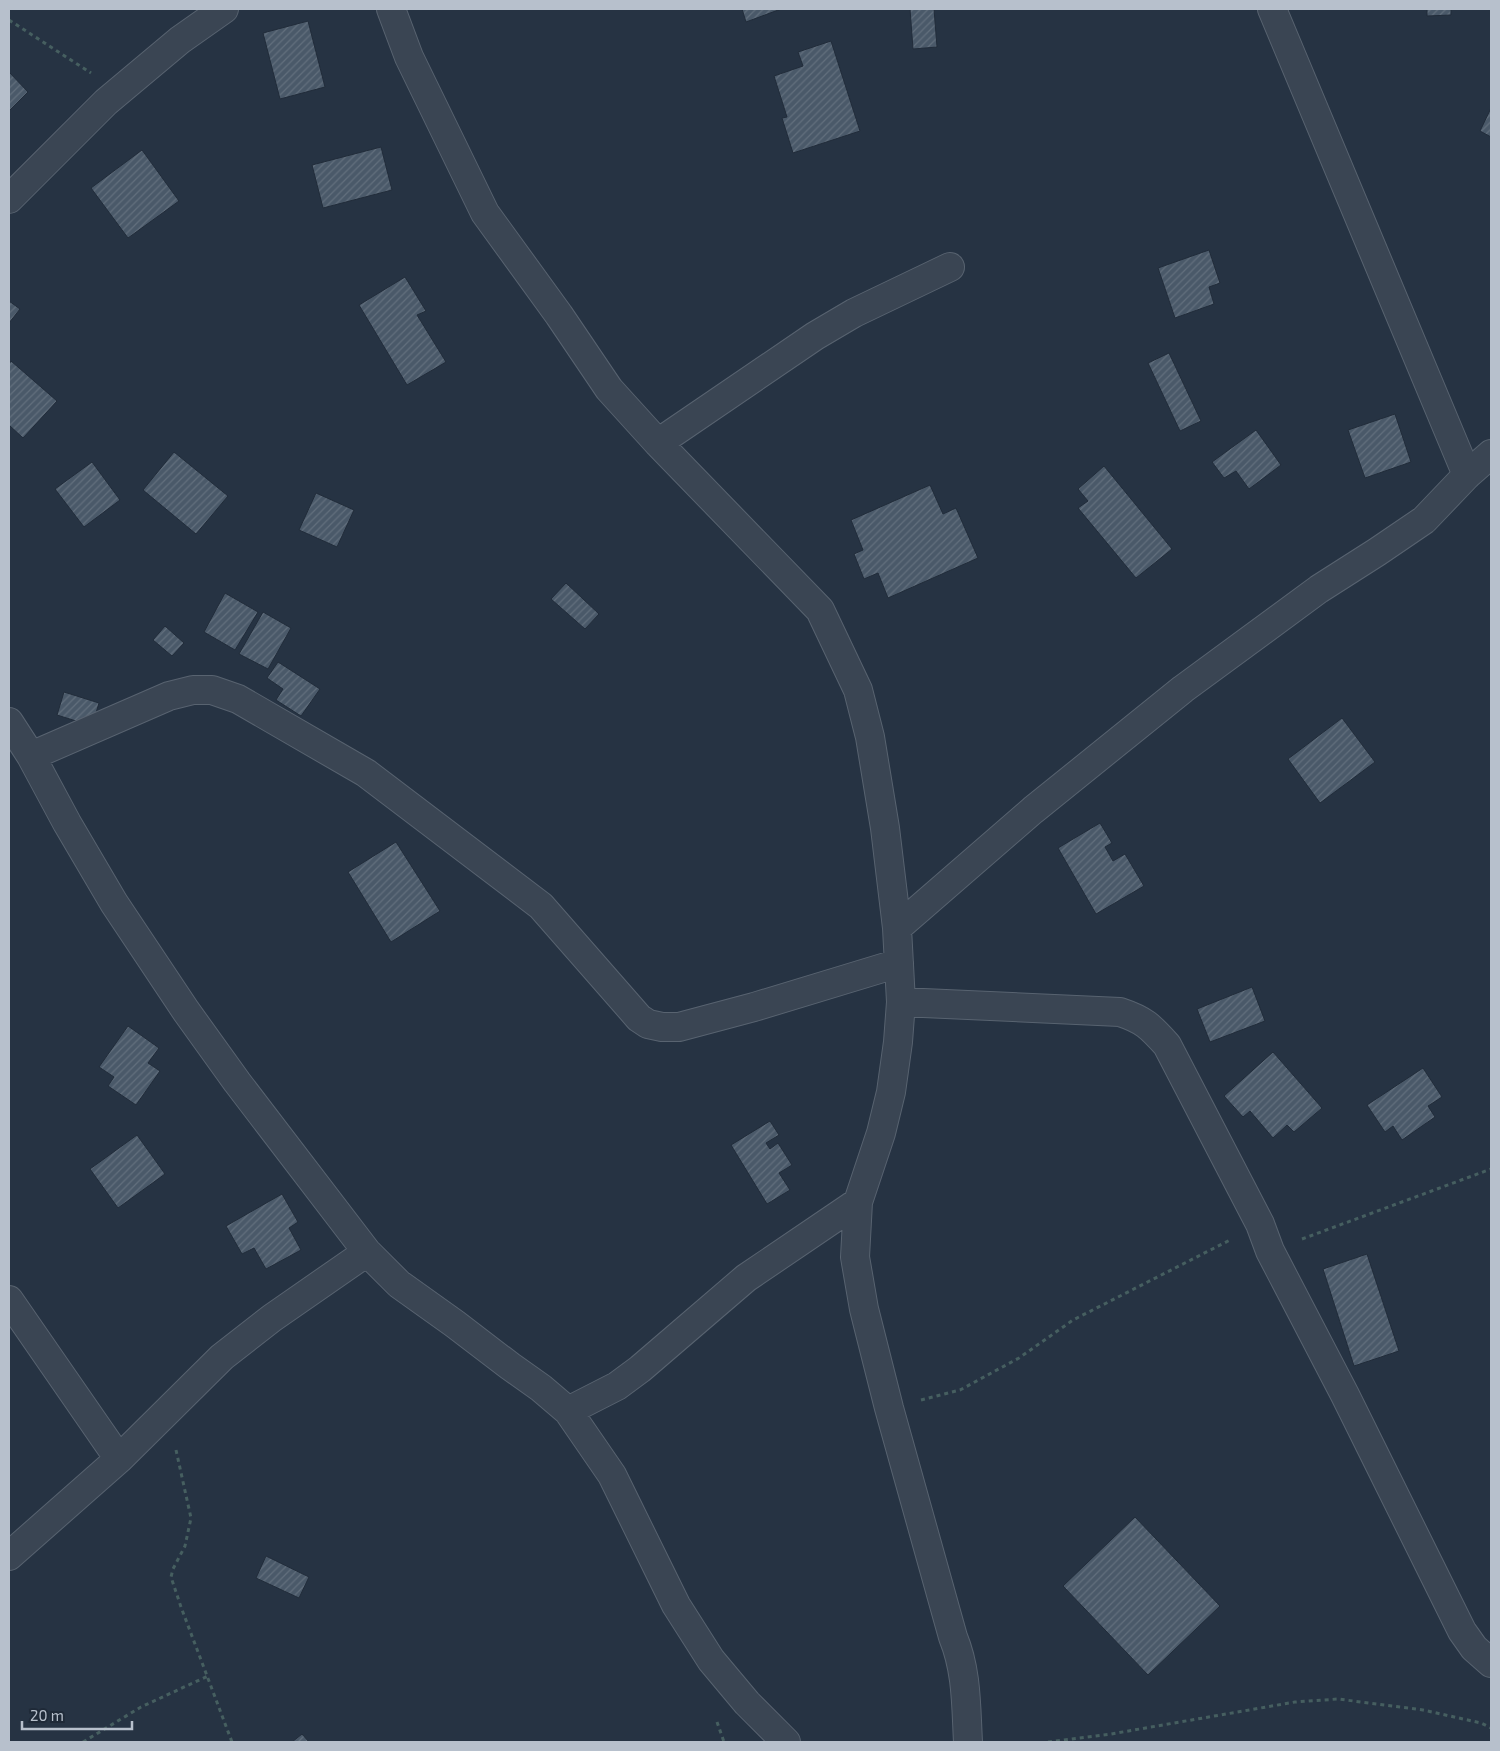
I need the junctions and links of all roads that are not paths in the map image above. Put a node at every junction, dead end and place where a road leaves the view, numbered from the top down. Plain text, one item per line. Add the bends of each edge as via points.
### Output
1 (224, 9) edge
2 (391, 9) edge
3 (1272, 9) edge
4 (9, 199) edge
5 (950, 267) dead end
6 (658, 443) junction
7 (1491, 454) edge
8 (1467, 475) junction
9 (9, 722) edge
10 (31, 756) junction
11 (897, 928) junction
12 (899, 962) junction
13 (901, 1002) junction
14 (858, 1202) junction
15 (368, 1252) junction
16 (9, 1300) edge
17 (568, 1412) junction
18 (119, 1459) junction
19 (9, 1556) edge
20 (1491, 1663) edge
21 (786, 1742) edge
22 (968, 1742) edge

1 - 4 street via 180,40 106,102
2 - 6 street via 409,57 485,213 609,388
3 - 8 street
5 - 6 street via 854,313 815,336
6 - 11 street via 820,610 837,642 858,690 870,737
7 - 8 street
8 - 11 street via 1424,520 1319,589 1183,689 1032,810
9 - 10 street
10 - 12 street via 177,694 212,690 238,699 366,773 541,906 639,1018 648,1024 679,1027
10 - 15 street via 114,902 186,1012
11 - 12 street
12 - 13 street
13 - 14 street via 891,1092
13 - 20 street via 1120,1012 1138,1018 1167,1045 1462,1630 1474,1648
14 - 17 street via 746,1278 617,1386
14 - 22 street via 855,1257 864,1309 889,1408 961,1655
15 - 17 street via 399,1284 541,1388
15 - 18 street via 222,1357
16 - 18 street
17 - 21 street via 612,1475 676,1605 711,1660
18 - 19 street

